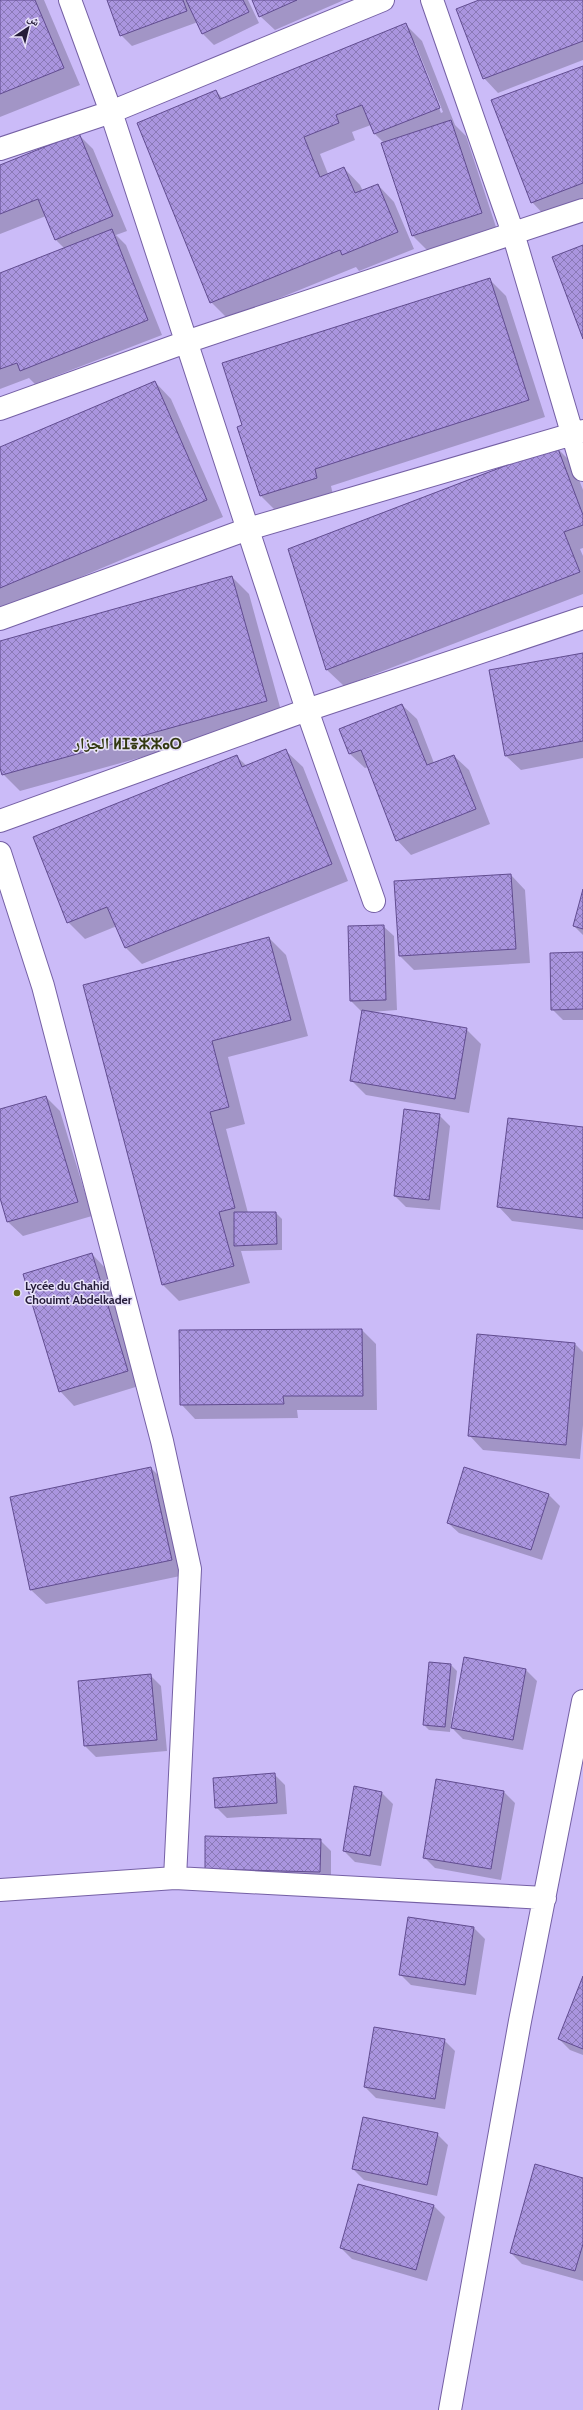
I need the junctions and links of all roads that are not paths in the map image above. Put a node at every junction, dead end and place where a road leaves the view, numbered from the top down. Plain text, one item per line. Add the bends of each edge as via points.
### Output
1 (70, 0) edge
2 (383, 0) edge
3 (432, 0) edge
4 (112, 112) junction
5 (0, 149) edge
6 (583, 210) edge
7 (513, 233) junction
8 (186, 342) junction
9 (0, 409) edge
10 (577, 433) edge
11 (583, 470) edge
12 (248, 529) junction
13 (583, 618) edge
14 (0, 619) edge
15 (307, 710) junction
16 (0, 821) edge
17 (0, 853) edge
18 (374, 901) dead end
19 (583, 1701) edge
20 (175, 1878) junction
21 (0, 1890) edge
22 (545, 1898) junction
23 (450, 2410) edge

1 - 4 street
2 - 4 street
3 - 7 street
4 - 5 street
4 - 8 street
6 - 7 street
7 - 8 street
7 - 10 street
8 - 9 street
8 - 12 street
10 - 11 street
10 - 12 street
12 - 14 street
12 - 15 street
13 - 15 street
15 - 16 street
15 - 18 street
17 - 20 street via 43,986 162,1441 190,1569
19 - 22 street
20 - 21 street
20 - 22 street
22 - 23 street via 520,2021

